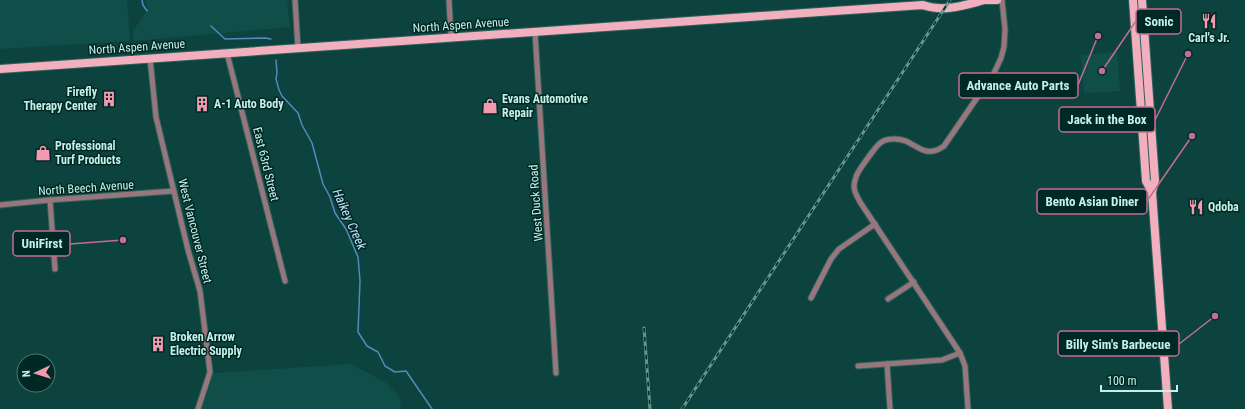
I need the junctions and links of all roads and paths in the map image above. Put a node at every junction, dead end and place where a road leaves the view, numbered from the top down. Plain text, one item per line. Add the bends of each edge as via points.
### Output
1 (295, 0) edge
2 (449, 0) edge
3 (933, 0) edge
4 (978, 0) edge
5 (997, 0) edge
6 (1002, 0) edge
7 (1133, 0) edge
8 (1142, 0) edge
9 (923, 5) junction
10 (535, 32) junction
11 (451, 37) junction
12 (298, 48) junction
13 (228, 53) junction
14 (150, 58) junction
15 (0, 69) edge
16 (1140, 100) junction
17 (1150, 100) junction
18 (174, 191) junction
19 (1152, 192) junction
20 (50, 200) junction
21 (0, 205) edge
22 (874, 224) junction
23 (55, 270) dead end
24 (286, 281) dead end
25 (914, 282) junction
26 (810, 298) dead end
27 (888, 299) dead end
28 (960, 353) junction
29 (887, 364) junction
30 (858, 366) dead end
31 (556, 373) dead end
32 (198, 409) edge
33 (890, 409) edge
34 (968, 409) edge
35 (1168, 409) edge

1 - 12 street
2 - 11 street
3 - 9 main road, North Aspen Avenue
4 - 5 main road, North Aspen Avenue
4 - 9 main road, North Aspen Avenue via 960,7 934,9
6 - 22 street via 1004,47 1000,58 994,72 944,146 938,151 926,152 902,139 886,140 879,144 856,177 856,195
7 - 16 main road
8 - 17 main road
9 - 10 main road, North Aspen Avenue
10 - 11 main road, North Aspen Avenue
10 - 31 street, West Duck Road
11 - 12 main road, North Aspen Avenue
12 - 13 main road, North Aspen Avenue
13 - 14 main road, North Aspen Avenue
13 - 24 street, East 63rd Street
14 - 15 main road, North Aspen Avenue
14 - 18 street, West Vancouver Street via 156,117
16 - 17 main road
16 - 19 main road via 1146,181
17 - 19 main road via 1155,180
18 - 20 street, North Beech Avenue
18 - 32 street, West Vancouver Street via 200,291 210,372
19 - 35 main road
20 - 21 street, North Beech Avenue
20 - 23 street
22 - 25 street
22 - 26 street via 839,249
25 - 27 street
25 - 28 street
28 - 29 street via 942,360
28 - 34 street via 965,366
29 - 30 street
29 - 33 street

